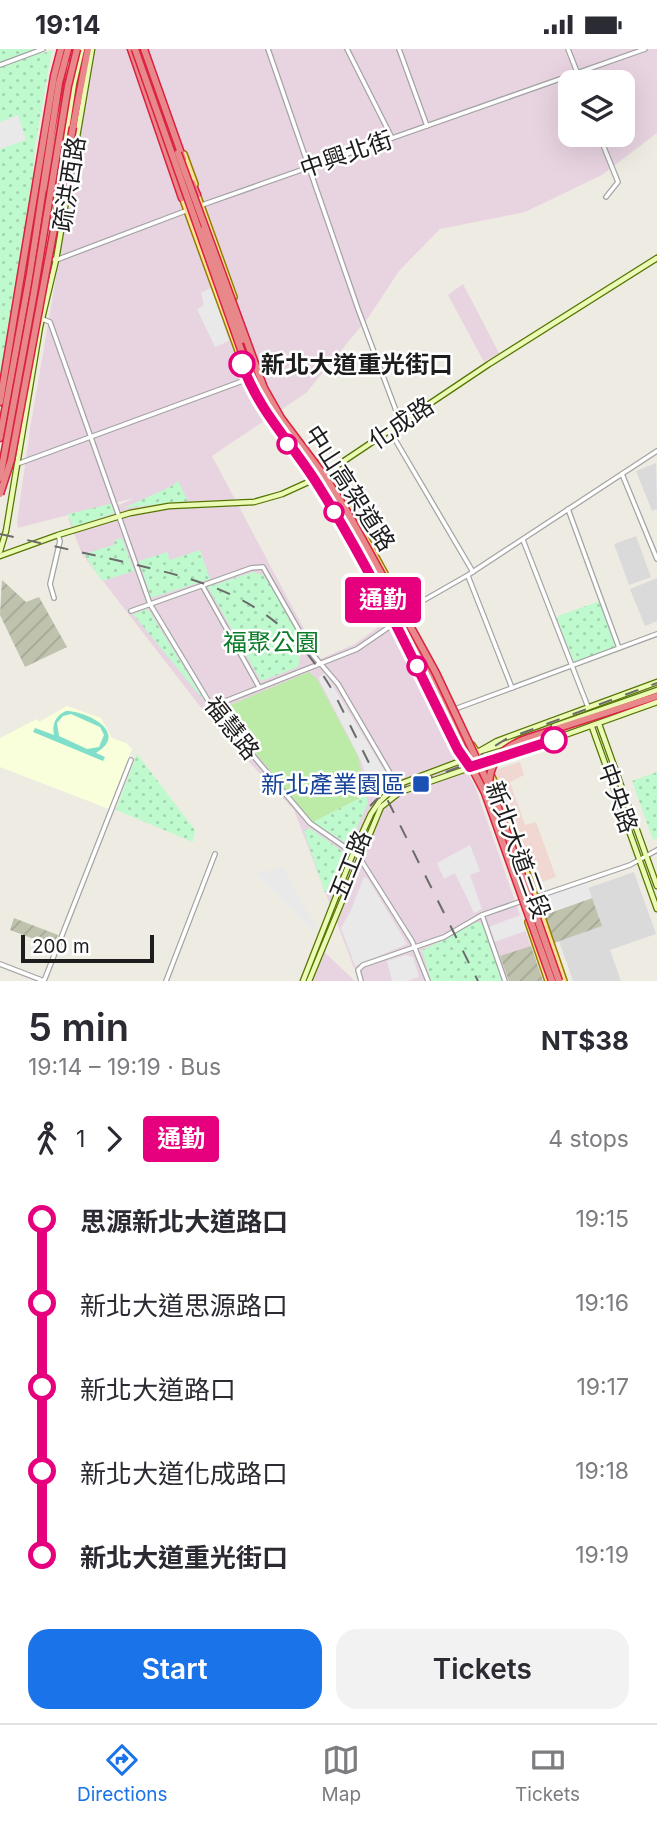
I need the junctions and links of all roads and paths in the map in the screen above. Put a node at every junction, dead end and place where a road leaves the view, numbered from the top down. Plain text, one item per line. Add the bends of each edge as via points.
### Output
1 (43, 49) edge
2 (61, 49) edge
3 (68, 49) edge
4 (79, 49) edge
5 (90, 49) edge
6 (137, 49) edge
7 (268, 49) edge
8 (346, 49) edge
9 (399, 49) edge
10 (568, 49) edge
11 (645, 49) edge
12 (0, 65) edge
13 (576, 70) edge
14 (583, 70) edge
15 (558, 79) edge
16 (427, 126) junction
17 (392, 138) junction
18 (604, 147) edge
19 (178, 153) junction
20 (309, 167) junction
21 (197, 195) junction
22 (606, 197) dead end
23 (182, 198) junction
24 (201, 205) junction
25 (186, 210) junction
26 (48, 258) junction
27 (657, 258) edge
28 (56, 260) junction
29 (42, 319) junction
30 (11, 335) junction
31 (247, 379) junction
32 (0, 402) edge
33 (401, 424) junction
34 (390, 431) junction
35 (0, 437) edge
36 (298, 437) junction
37 (91, 438) junction
38 (657, 452) edge
39 (17, 464) junction
40 (0, 468) edge
41 (326, 473) junction
42 (622, 474) junction
43 (0, 478) edge
44 (314, 480) junction
45 (322, 483) junction
46 (0, 495) edge
47 (568, 509) junction
48 (118, 517) junction
49 (58, 535) junction
50 (523, 540) junction
51 (0, 551) edge
52 (0, 556) edge
53 (657, 559) edge
54 (471, 574) junction
55 (202, 585) junction
56 (54, 598) dead end
57 (150, 604) junction
58 (131, 611) dead end
59 (405, 611) junction
60 (395, 623) junction
61 (657, 634) edge
62 (619, 648) junction
63 (321, 664) junction
64 (572, 666) junction
65 (657, 681) edge
66 (260, 687) junction
67 (512, 688) junction
68 (657, 690) edge
69 (657, 696) edge
70 (657, 702) edge
71 (212, 707) junction
72 (587, 707) junction
73 (455, 709) junction
74 (599, 724) junction
75 (592, 727) junction
76 (477, 753) junction
77 (466, 758) junction
78 (131, 760) dead end
79 (485, 763) junction
80 (473, 767) junction
81 (397, 785) junction
82 (502, 839) junction
83 (657, 850) edge
84 (354, 851) junction
85 (215, 854) dead end
86 (359, 856) junction
87 (647, 856) junction
88 (640, 860) junction
89 (657, 886) edge
90 (535, 897) junction
91 (524, 901) junction
92 (657, 909) edge
93 (482, 915) junction
94 (416, 947) junction
95 (0, 964) edge
96 (44, 981) edge
97 (166, 981) edge
98 (303, 981) edge
99 (309, 981) edge
100 (361, 981) edge
101 (428, 981) edge
102 (505, 981) edge
103 (554, 981) edge
104 (564, 981) edge

1 - 12 street
2 - 30 highway
3 - 35 highway
4 - 26 street, 疏洪西路
4 - 30 highway, bridge via 67,73 35,253
4 - 43 highway, bridge via 68,86
5 - 28 street, 疏洪西路
5 - 46 highway, bridge via 11,460
6 - 19 highway, 中山高架道路, bridge
6 - 21 main road
6 - 21 highway
6 - 23 main road
6 - 23 highway, bridge
6 - 45 highway, 中山高架道路, bridge via 251,379 274,421
7 - 20 street
8 - 17 street
9 - 16 street
10 - 13 street
11 - 14 street, 中興北街
15 - 16 street, 中興北街
16 - 17 street, 中興北街
17 - 20 street, 中興北街
18 - 22 street via 618,181
19 - 36 highway, bridge via 262,393
19 - 103 highway, 中山高架道路, bridge via 264,388 348,513 436,673 494,796
20 - 24 street, 中興北街
20 - 33 street
21 - 24 main road
23 - 25 main road
24 - 25 street, 中興北街
24 - 36 main road via 264,381
25 - 28 street, 中興北街
25 - 31 main road
26 - 28 street
26 - 29 street, 疏洪西路
27 - 33 street, 化成路
28 - 29 street, 疏洪西路
29 - 37 street, 福慧路 via 50,322
29 - 39 street, 疏洪西路
30 - 32 highway
31 - 37 street
31 - 44 main road via 269,420
33 - 34 street, 化成路
34 - 41 street, 化成路
34 - 54 street
36 - 41 main road
37 - 39 street
37 - 48 street, 福慧路
38 - 42 street
39 - 51 street, 疏洪西路
40 - 46 street
41 - 44 street, 化成路
41 - 59 main road
42 - 47 street
42 - 53 street
44 - 48 street, 化成路 via 254,502 169,506
44 - 60 main road
45 - 77 highway, bridge via 360,542 439,691
45 - 82 highway, 中山高架道路, bridge via 479,781
47 - 50 street
47 - 62 street
48 - 49 street, 化成路
48 - 57 street, 福慧路
49 - 52 street, 化成路
49 - 56 street via 50,584
50 - 54 street
50 - 64 street
54 - 59 street
54 - 67 street
55 - 57 street
55 - 63 street via 263,568
55 - 66 street
57 - 58 street
57 - 71 street, 福慧路
59 - 73 main road
60 - 63 street via 356,649
60 - 77 main road
61 - 62 street
62 - 64 street
63 - 66 street
63 - 81 street via 338,684
64 - 67 street
64 - 72 street
65 - 72 street
66 - 71 street
67 - 73 street
68 - 76 street
69 - 82 highway, bridge via 528,738 501,752 491,769 489,786
70 - 74 street, 五工路
71 - 84 street, 福慧路 via 310,823
72 - 76 street
73 - 76 main road
74 - 75 street, 五工路
74 - 87 street, 中央路
75 - 79 street, 五工路
75 - 88 street, 中央路
76 - 77 street, 五工路
76 - 79 main road, 新北大道三段
76 - 80 main road, 新北大道三段
77 - 80 highway
77 - 81 street, 五工路
78 - 96 street
79 - 80 street, 五工路
79 - 90 main road, 新北大道三段
80 - 86 street, 五工路 via 391,797 377,813
80 - 91 main road, 新北大道三段 via 488,792
81 - 84 street, 五工路 via 371,814
82 - 103 highway, 中山高架道路, bridge
83 - 87 street
84 - 86 street, 福慧路
84 - 98 street, 五工路
85 - 97 street
86 - 94 street, 福慧路
86 - 99 street, 五工路
87 - 88 street
87 - 89 street, 中央路
88 - 90 street
88 - 92 street, 中央路
90 - 91 street
90 - 104 main road, 新北大道三段
91 - 93 street
91 - 103 main road, 新北大道三段
93 - 94 street
93 - 102 street
94 - 100 street via 363,965 358,970
94 - 101 street, 福慧路
95 - 96 street

